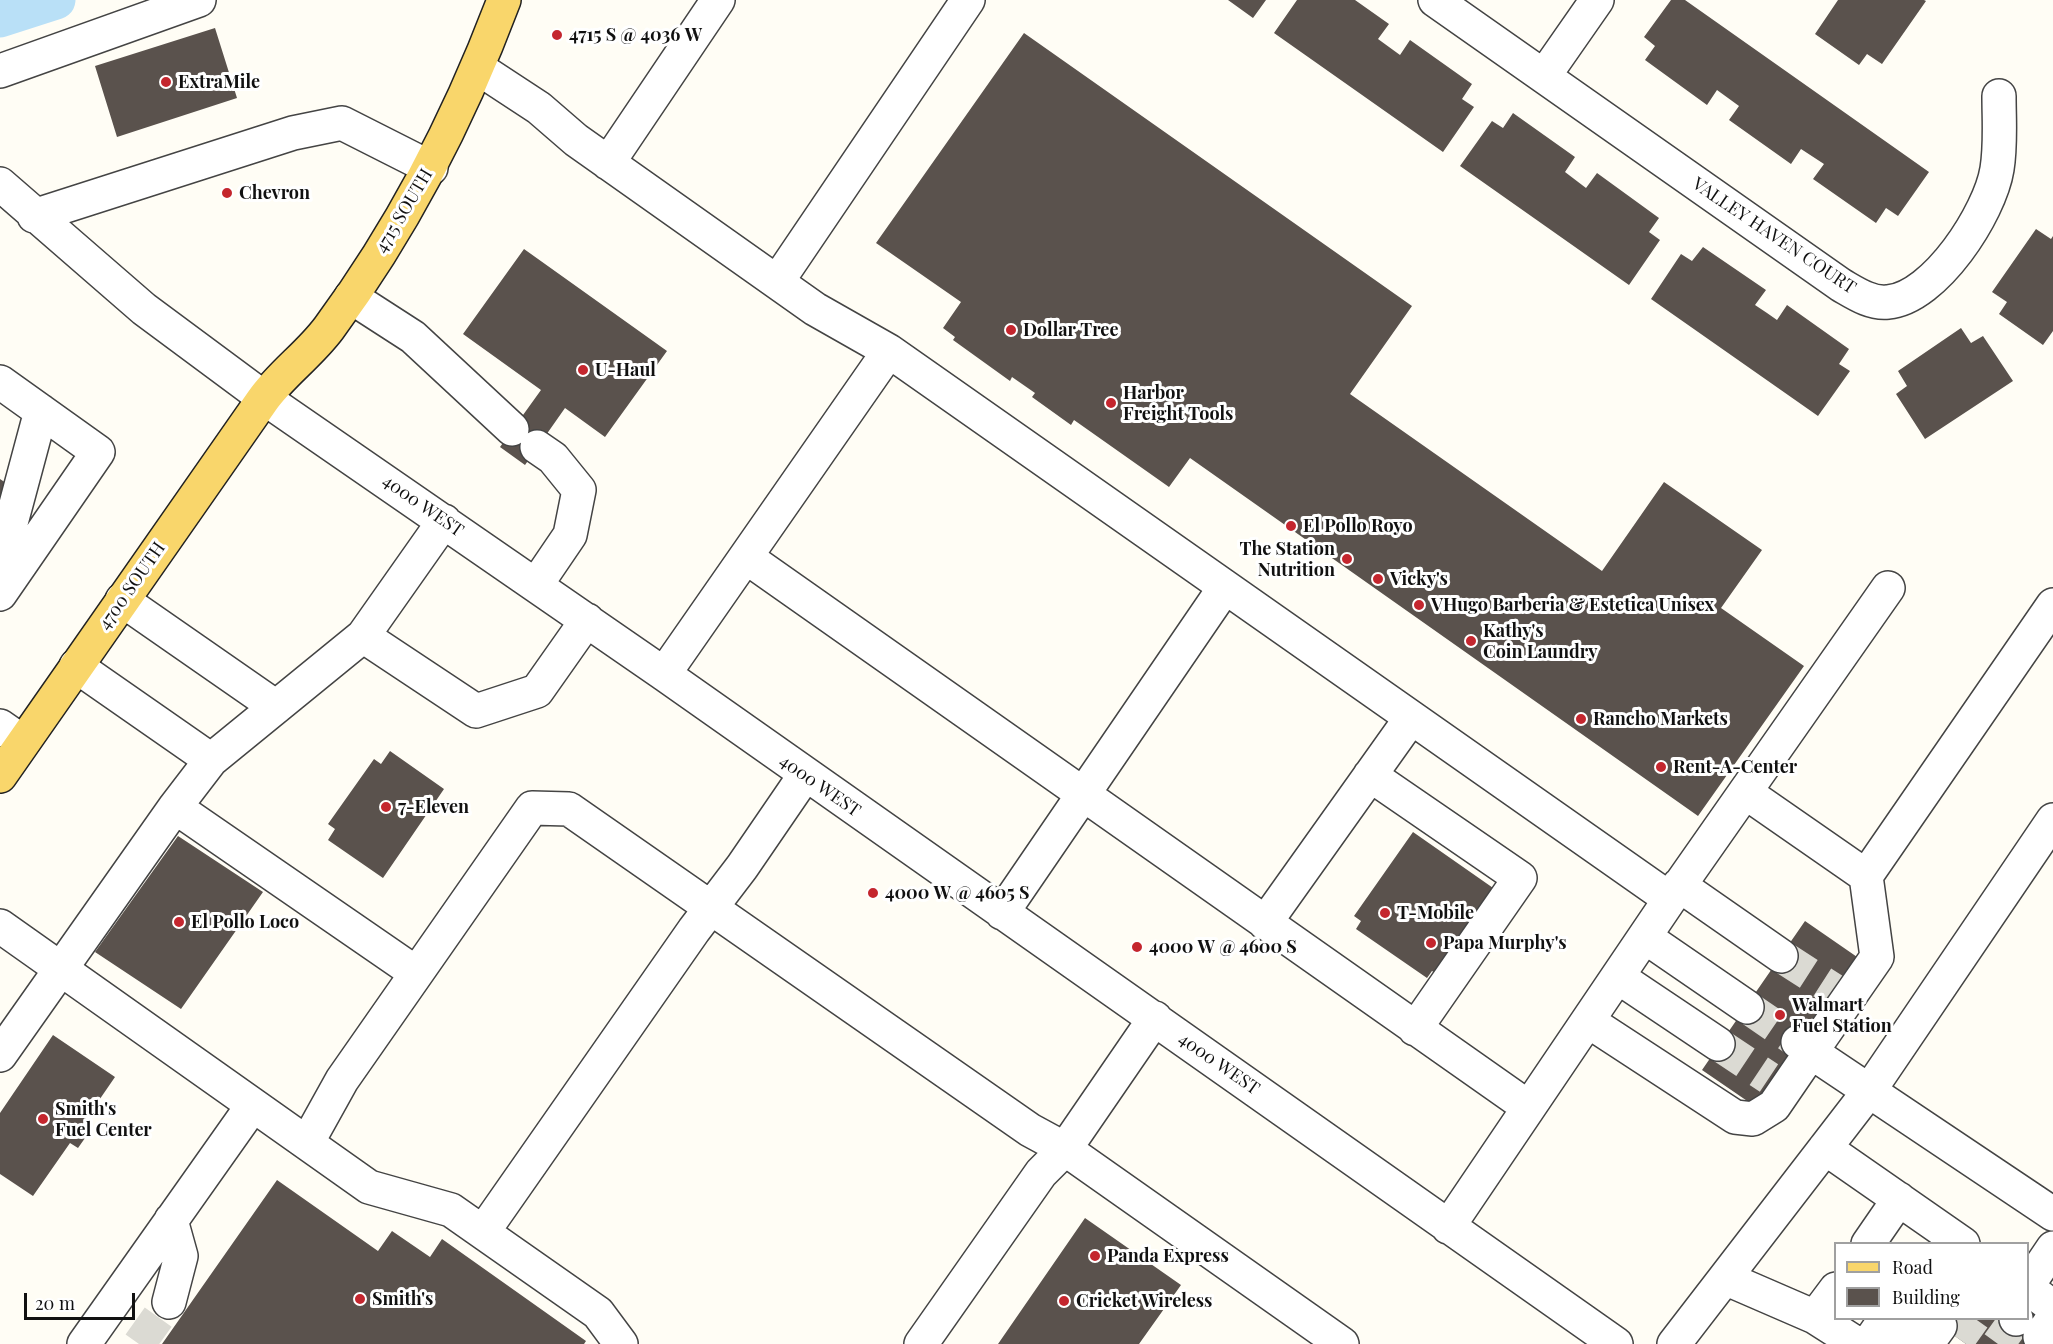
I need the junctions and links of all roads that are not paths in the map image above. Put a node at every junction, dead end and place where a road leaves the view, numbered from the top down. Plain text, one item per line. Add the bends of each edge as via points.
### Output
1 (199, 0) edge
2 (504, 0) edge
3 (718, 0) edge
4 (968, 0) edge
5 (1435, 0) edge
6 (1597, 0) edge
7 (478, 68) junction
8 (0, 71) edge
9 (1544, 76) junction
10 (1999, 96) dead end
11 (608, 163) junction
12 (431, 168) junction
13 (0, 184) edge
14 (34, 216) junction
15 (777, 282) junction
16 (351, 297) junction
17 (889, 351) junction
18 (0, 382) edge
19 (264, 398) junction
20 (50, 417) junction
21 (444, 521) junction
22 (746, 557) junction
23 (5, 578) edge
24 (536, 585) junction
25 (1225, 587) junction
26 (1888, 588) dead end
27 (122, 600) junction
28 (2053, 605) edge
29 (586, 620) junction
30 (363, 636) junction
31 (76, 666) junction
32 (664, 674) junction
33 (276, 707) junction
34 (1411, 718) junction
35 (12, 734) edge
36 (212, 760) junction
37 (805, 775) junction
38 (1370, 775) junction
39 (0, 776) edge
40 (1744, 792) junction
41 (1083, 795) junction
42 (176, 807) junction
43 (2053, 820) edge
44 (1866, 876) junction
45 (1675, 892) junction
46 (711, 907) junction
47 (1002, 913) junction
48 (1265, 923) junction
49 (0, 926) edge
50 (1645, 937) junction
51 (1782, 956) tunnel mouth
52 (61, 968) junction
53 (416, 973) junction
54 (1618, 977) junction
55 (1747, 1007) tunnel mouth
56 (1155, 1018) junction
57 (1588, 1021) junction
58 (1415, 1029) junction
59 (1718, 1044) tunnel mouth
60 (1804, 1047) junction
61 (0, 1055) edge
62 (1869, 1091) junction
63 (253, 1105) junction
64 (1528, 1107) junction
65 (307, 1143) junction
66 (1825, 1148) junction
67 (1065, 1149) junction
68 (1899, 1200) junction
69 (2053, 1214) edge
70 (171, 1220) junction
71 (1448, 1227) junction
72 (483, 1232) junction
73 (1950, 1240) edge
74 (1869, 1242) edge
75 (2053, 1248) edge
76 (1725, 1278) junction
77 (1834, 1291) edge
78 (169, 1302) tunnel mouth
79 (2033, 1308) edge
80 (1815, 1317) junction
81 (1885, 1320) edge
82 (1940, 1334) edge
83 (84, 1344) edge
84 (621, 1344) edge
85 (921, 1344) edge
86 (1342, 1344) edge
87 (1616, 1344) edge
88 (1674, 1344) edge
89 (1857, 1344) edge
90 (1868, 1344) edge
91 (1898, 1344) edge

1 - 8 street
2 - 7 main road, 4715 SOUTH
3 - 11 street
4 - 15 street
5 - 9 street, VALLEY HAVEN COURT
6 - 9 street
7 - 11 street via 539,108
7 - 12 main road, 4715 SOUTH
9 - 10 street, VALLEY HAVEN COURT via 1841,285 1886,303 1912,295 1934,279 1982,212 1997,169
11 - 15 street
12 - 14 street via 342,123 293,133
12 - 16 main road, 4715 SOUTH
13 - 14 street, 4000 WEST
14 - 19 street, 4000 WEST via 144,309
15 - 17 street via 815,309
16 - 19 main road, 4715 SOUTH via 327,331
16 - 24 street via 413,337 525,438 553,458 579,490 570,535
17 - 22 street
17 - 25 street
18 - 20 street
19 - 21 street, 4000 WEST
19 - 27 main road, 4700 SOUTH
20 - 23 street
20 - 23 street via 98,452
21 - 24 street, 4000 WEST
21 - 30 street
22 - 32 street
22 - 41 street
24 - 29 street, 4000 WEST
25 - 34 street
25 - 41 street
26 - 40 street
27 - 31 main road, 4700 SOUTH
27 - 33 street
28 - 44 street
29 - 30 street via 537,691 476,711
29 - 32 street, 4000 WEST
30 - 33 street
31 - 35 main road, 4700 SOUTH
31 - 36 street
32 - 37 street, 4000 WEST
33 - 36 street
34 - 38 street
34 - 45 street
35 - 39 main road, 4700 SOUTH
36 - 42 street
37 - 46 street
37 - 47 street, 4000 WEST
38 - 48 street
38 - 58 street via 1520,878
40 - 44 street
40 - 45 street
41 - 47 street
41 - 48 street
42 - 52 street
42 - 53 street
43 - 62 street
44 - 60 street via 1877,957 1841,995
45 - 50 street
45 - 51 street
46 - 53 street via 569,809 532,808
46 - 67 street via 1021,1124
46 - 72 street
47 - 56 street, 4000 WEST
48 - 58 street
49 - 52 street
50 - 54 street
50 - 55 street
52 - 61 street
52 - 63 street
53 - 65 street via 342,1080
54 - 57 street
54 - 59 street
56 - 67 street
56 - 71 street, 4000 WEST
57 - 60 street via 1735,1117 1753,1119 1774,1106 1777,1084
57 - 64 street
58 - 64 street
60 - 62 street
62 - 66 street
62 - 69 street
63 - 65 street
63 - 70 street
64 - 71 street
65 - 72 street via 369,1187 451,1210
66 - 68 street
66 - 76 street
67 - 85 street via 1041,1173
67 - 86 street
68 - 73 street
68 - 74 street
70 - 78 street via 181,1256
70 - 83 street
71 - 87 street, 4000 WEST
72 - 84 street via 598,1313
75 - 79 street
76 - 80 street
76 - 88 street
77 - 80 street
80 - 89 street
81 - 90 street
82 - 91 street

